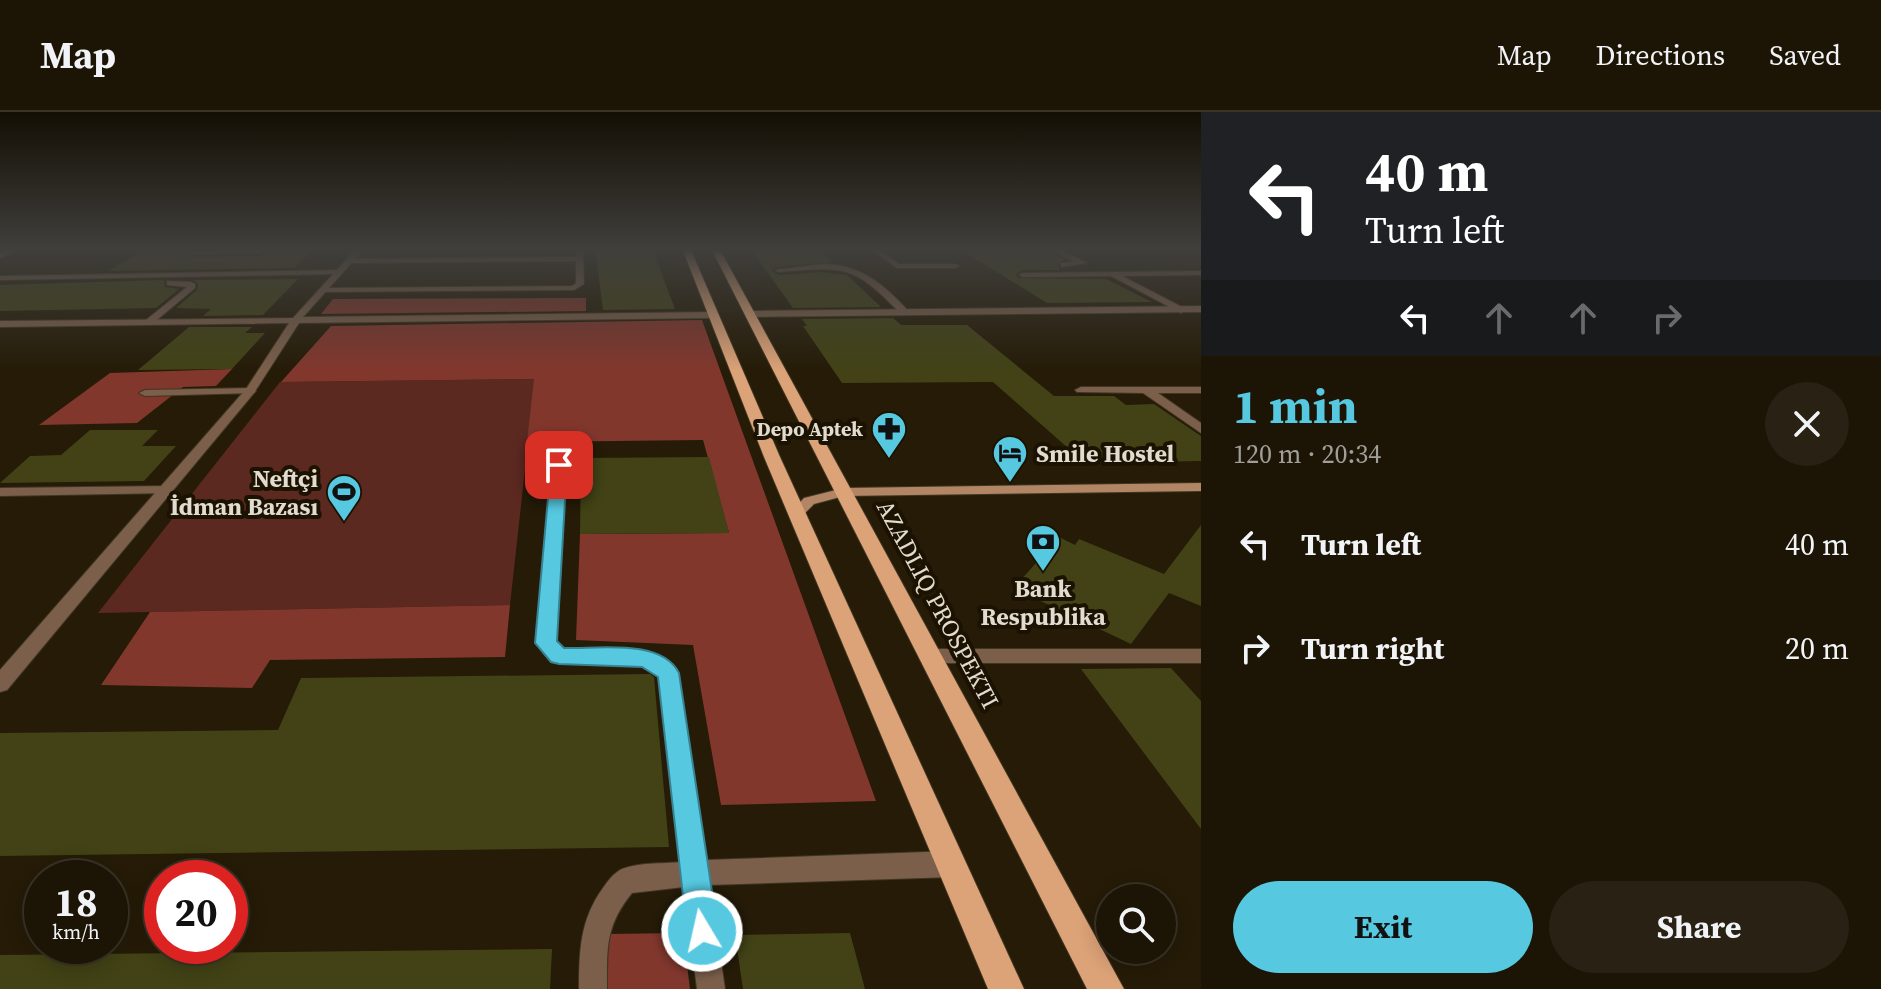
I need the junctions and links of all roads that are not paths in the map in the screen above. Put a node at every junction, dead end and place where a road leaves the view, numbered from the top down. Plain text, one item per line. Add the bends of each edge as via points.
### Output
1 (190, 289) edge
2 (458, 289) edge
3 (702, 289) edge
4 (737, 289) edge
5 (878, 289) edge
6 (1140, 289) edge
7 (324, 290) joint
8 (1201, 309) edge
9 (1181, 310) junction
10 (905, 313) junction
11 (750, 314) junction
12 (713, 315) junction
13 (296, 320) junction
14 (149, 322) junction
15 (0, 324) edge
16 (1081, 390) dead end
17 (1146, 390) junction
18 (1201, 390) edge
19 (250, 391) junction
20 (145, 393) dead end
21 (1201, 429) edge
22 (559, 465) dead end
23 (1201, 487) edge
24 (166, 490) junction
25 (0, 492) edge
26 (844, 492) junction
27 (798, 512) junction
28 (933, 656) junction
29 (1193, 656) edge
30 (1201, 673) edge
31 (0, 684) edge
32 (953, 864) junction
33 (694, 873) junction
34 (593, 989) edge
35 (711, 989) edge
36 (1006, 989) edge
37 (1106, 989) edge

1 - 14 street
2 - 7 street
3 - 12 main road
4 - 11 main road
5 - 10 street
6 - 9 street
7 - 13 street
8 - 9 street
9 - 10 street
10 - 11 street
11 - 26 main road
12 - 13 street
12 - 27 main road
13 - 14 street
13 - 19 street
14 - 15 street
16 - 17 street
17 - 18 street
17 - 21 street
19 - 20 street
19 - 24 street
22 - 33 street via 546,643 559,656 646,658 668,673
23 - 26 main road
24 - 25 street
24 - 31 street
26 - 27 main road via 809,501
26 - 28 main road
27 - 32 main road
28 - 29 street
28 - 37 main road
29 - 30 street
32 - 33 street
32 - 36 main road
33 - 34 street via 625,881 615,892 593,937
33 - 35 street

